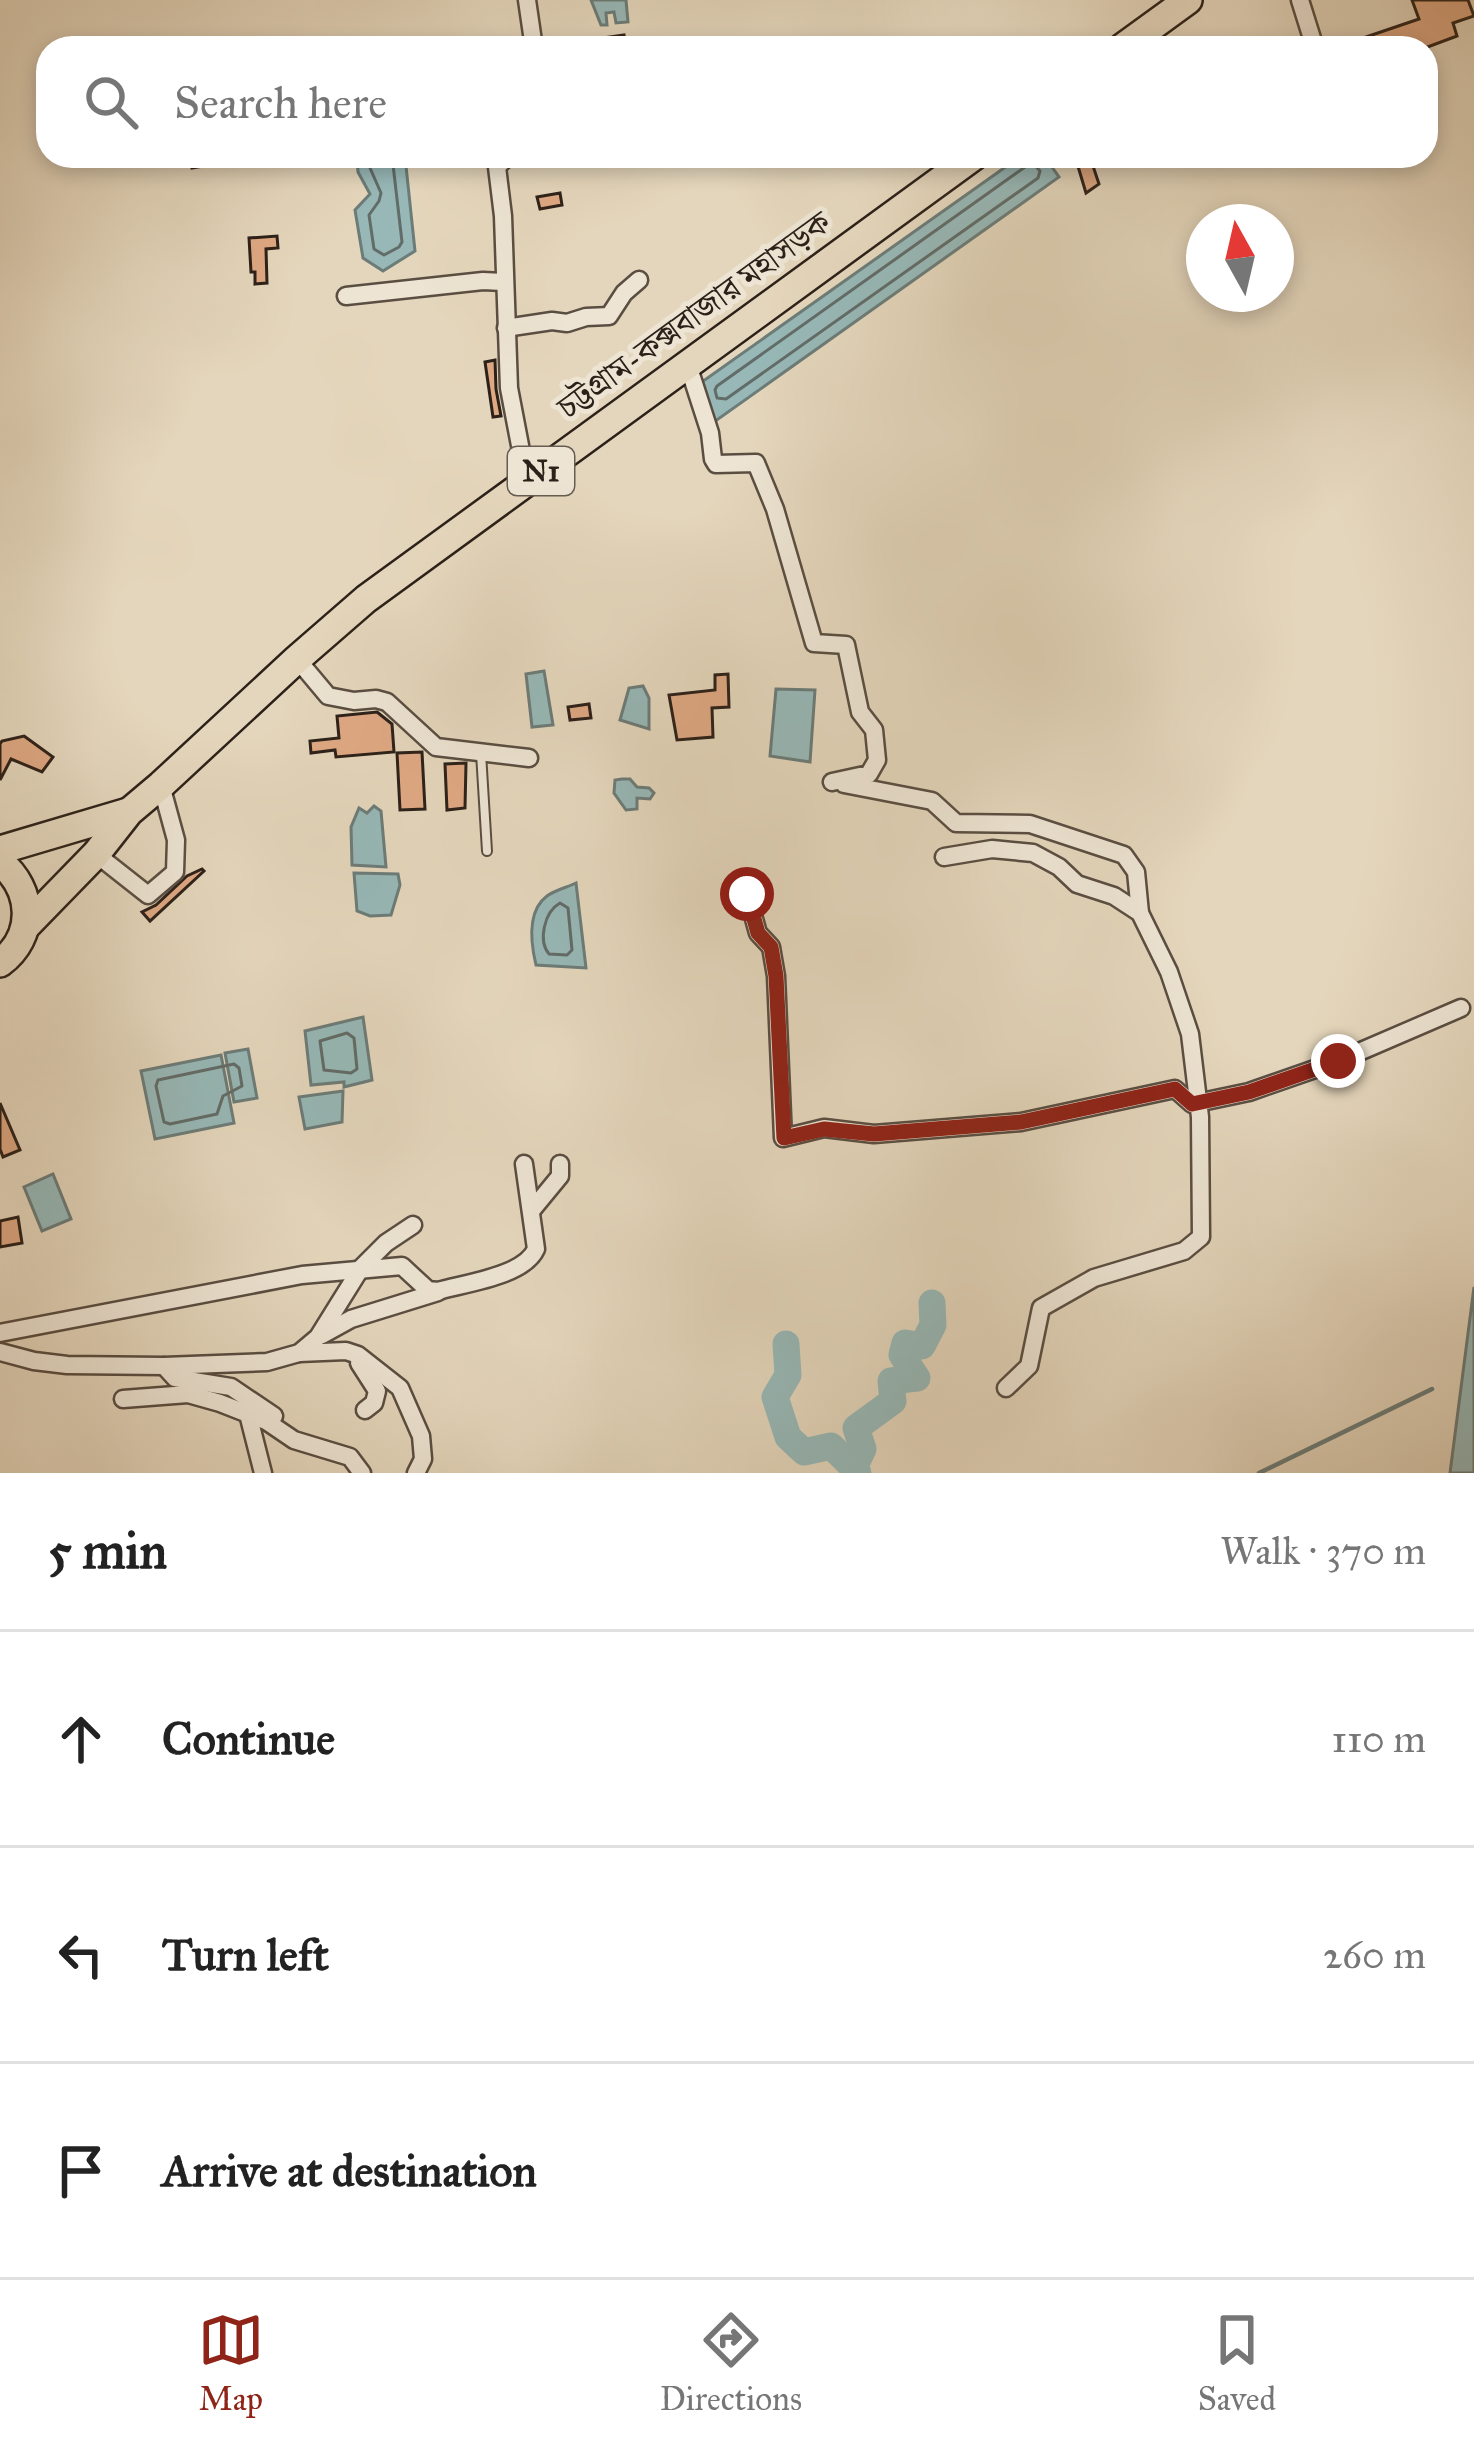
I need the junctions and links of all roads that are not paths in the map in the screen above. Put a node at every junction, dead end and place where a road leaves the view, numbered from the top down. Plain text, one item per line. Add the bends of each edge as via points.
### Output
1 (527, 0) edge
2 (1188, 0) edge
3 (1300, 0) edge
4 (532, 36) edge
5 (1138, 36) edge
6 (1311, 36) edge
7 (497, 168) edge
8 (958, 168) edge
9 (639, 280) dead end
10 (503, 282) junction
11 (346, 296) dead end
12 (506, 328) junction
13 (688, 364) junction
14 (527, 482) junction
15 (297, 659) junction
16 (481, 753) junction
17 (529, 758) dead end
18 (161, 785) junction
19 (129, 812) junction
20 (0, 850) edge
21 (487, 851) dead end
22 (96, 854) junction
23 (944, 856) dead end
24 (0, 862) edge
25 (747, 894) dead end
26 (1139, 913) junction
27 (26, 926) junction
28 (0, 963) edge
29 (1461, 1008) dead end
30 (1198, 1102) junction
31 (524, 1164) dead end
32 (560, 1164) dead end
33 (532, 1210) junction
34 (413, 1226) dead end
35 (361, 1268) junction
36 (439, 1292) junction
37 (0, 1334) edge
38 (318, 1337) junction
39 (0, 1352) edge
40 (298, 1353) junction
41 (351, 1353) junction
42 (164, 1366) junction
43 (1006, 1388) dead end
44 (123, 1399) dead end
45 (365, 1410) dead end
46 (248, 1414) junction
47 (338, 1453) junction
48 (263, 1473) edge
49 (362, 1473) edge
50 (416, 1473) edge

1 - 4 street
2 - 5 highway
3 - 6 street
7 - 10 street
8 - 13 highway, চট্টগ্রাম-কক্সবাজার মহাসড়ক / N1
9 - 12 street via 609,316
10 - 11 street
10 - 12 street
12 - 14 street
13 - 14 highway, চট্টগ্রাম-কক্সবাজার মহাসড়ক / N1
13 - 26 street via 716,464 756,463 814,643 846,645 877,760 869,774 832,782 932,801 956,823 1030,824 1124,855 1136,872
14 - 15 highway, চট্টগ্রাম-কক্সবাজার মহাসড়ক / N1 via 365,599
15 - 16 street via 328,696 387,702 436,747
15 - 18 highway, চট্টগ্রাম-কক্সবাজার মহাসড়ক / N1
16 - 17 street
16 - 21 lane
18 - 19 highway, চট্টগ্রাম-কক্সবাজার মহাসড়ক / N1
18 - 22 street via 176,840 175,872 148,895
19 - 20 highway, চট্টগ্রাম-কক্সবাজার মহাসড়ক / N1
19 - 22 highway, চট্টগ্রাম-কক্সবাজার মহাসড়ক / N1
22 - 27 highway, চট্টগ্রাম-কক্সবাজার মহাসড়ক / N1
23 - 26 street via 1033,853
24 - 27 highway via 25,896
25 - 30 street via 776,976 784,1138 824,1129 874,1134 1021,1122 1175,1089
26 - 30 street via 1190,1034
27 - 28 highway, চট্টগ্রাম-কক্সবাজার মহাসড়ক
29 - 30 street via 1338,1061
30 - 43 street via 1201,1237 1041,1308 1029,1366
31 - 33 street
32 - 33 street via 560,1176
33 - 36 street via 531,1259
34 - 35 street
35 - 36 street via 402,1266
35 - 37 street
35 - 38 street
36 - 38 street
38 - 40 street
39 - 42 street via 68,1366
40 - 41 street
40 - 42 street
41 - 45 street via 377,1391
41 - 50 street via 400,1388 421,1436
42 - 47 street via 175,1378 231,1387
44 - 46 street via 188,1394
46 - 47 street
46 - 48 street
47 - 49 street

